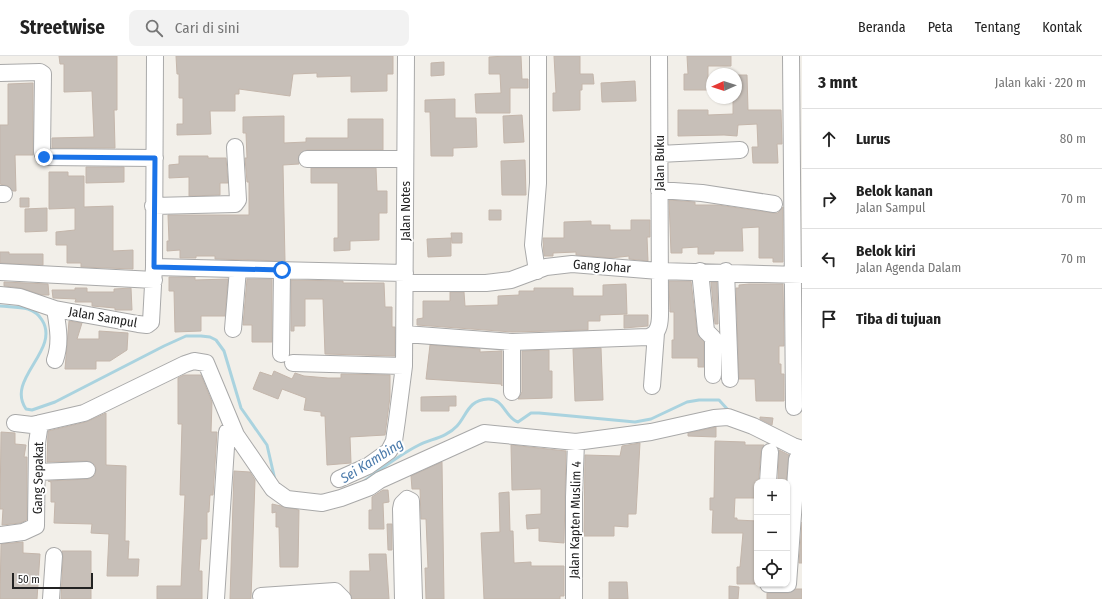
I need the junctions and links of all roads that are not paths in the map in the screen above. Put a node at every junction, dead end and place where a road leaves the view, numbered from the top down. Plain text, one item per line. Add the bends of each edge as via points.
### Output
1 (155, 56) edge
2 (406, 56) edge
3 (538, 56) edge
4 (660, 56) edge
5 (791, 56) edge
6 (0, 73) edge
7 (235, 146) dead end
8 (740, 150) dead end
9 (660, 154) junction
10 (155, 158) junction
11 (307, 159) dead end
12 (405, 159) junction
13 (659, 190) junction
14 (774, 204) dead end
15 (153, 206) junction
16 (238, 269) junction
17 (282, 270) junction
18 (537, 271) junction
19 (659, 271) junction
20 (700, 271) junction
21 (726, 271) junction
22 (0, 272) edge
23 (154, 274) junction
24 (797, 275) edge
25 (405, 278) junction
26 (0, 295) edge
27 (55, 309) junction
28 (233, 329) dead end
29 (656, 333) junction
30 (405, 334) junction
31 (512, 342) junction
32 (54, 360) dead end
33 (404, 366) junction
34 (712, 375) dead end
35 (730, 379) dead end
36 (652, 386) dead end
37 (512, 392) dead end
38 (794, 407) dead end
39 (15, 423) dead end
40 (40, 423) junction
41 (227, 432) dead end
42 (576, 442) junction
43 (770, 452) dead end
44 (800, 454) edge
45 (87, 470) dead end
46 (37, 472) junction
47 (339, 479) dead end
48 (768, 479) edge
49 (0, 535) edge
50 (54, 556) dead end
51 (791, 584) edge
52 (406, 588) edge
53 (261, 596) dead end
54 (52, 599) edge
55 (216, 599) edge
56 (343, 599) edge
57 (414, 599) edge
58 (574, 599) edge

1 - 10 street, Jalan Sampul
2 - 12 street, Jalan Notes
3 - 18 street via 538,183 533,245
4 - 9 street, Jalan Buku
5 - 24 street
6 - 10 street via 43,74 44,157
7 - 15 street via 238,200 235,204
8 - 9 street
9 - 13 street, Jalan Buku
10 - 15 street, Jalan Sampul
11 - 12 street
12 - 25 street, Jalan Notes
13 - 14 street via 702,193
13 - 19 street, Jalan Buku
15 - 23 street, Jalan Sampul
16 - 17 street, Gang Johar
16 - 23 street, Gang Johar
16 - 28 street
17 - 25 street, Gang Johar
17 - 33 street via 287,358
18 - 19 street, Gang Johar via 546,267 572,264
18 - 25 street, Gang Johar via 511,280 486,284
19 - 20 street, Gang Johar
19 - 29 street, Jalan Buku via 659,328
20 - 21 street, Gang Johar
20 - 34 street via 706,330 713,338
21 - 24 street, Gang Johar
21 - 35 street
22 - 23 street, Gang Johar
23 - 27 street, Jalan Sampul via 152,318 147,325
24 - 38 street
25 - 30 street, Jalan Notes
26 - 27 street via 20,297
27 - 32 street, Jalan Sampul via 59,337 58,352
29 - 31 street via 648,337
29 - 36 street, Jalan Buku
30 - 31 street
30 - 33 street, Jalan Notes
31 - 37 street
33 - 47 street, Jalan Notes via 394,441 389,451 368,466
39 - 40 street
40 - 42 street, Gang Sepakat via 84,413 185,364 200,361 206,363 214,379 236,435 273,490 287,499 322,503 370,487 380,480 484,433
40 - 46 street, Gang Sepakat
41 - 55 street
42 - 44 street via 651,432 728,417 793,446
42 - 58 street, Jalan Kapten Muslim 4
43 - 48 street
44 - 51 street
45 - 46 street
46 - 49 street, Gang Sepakat via 36,526 23,532
50 - 54 street
52 - 57 street
53 - 56 street via 335,591

